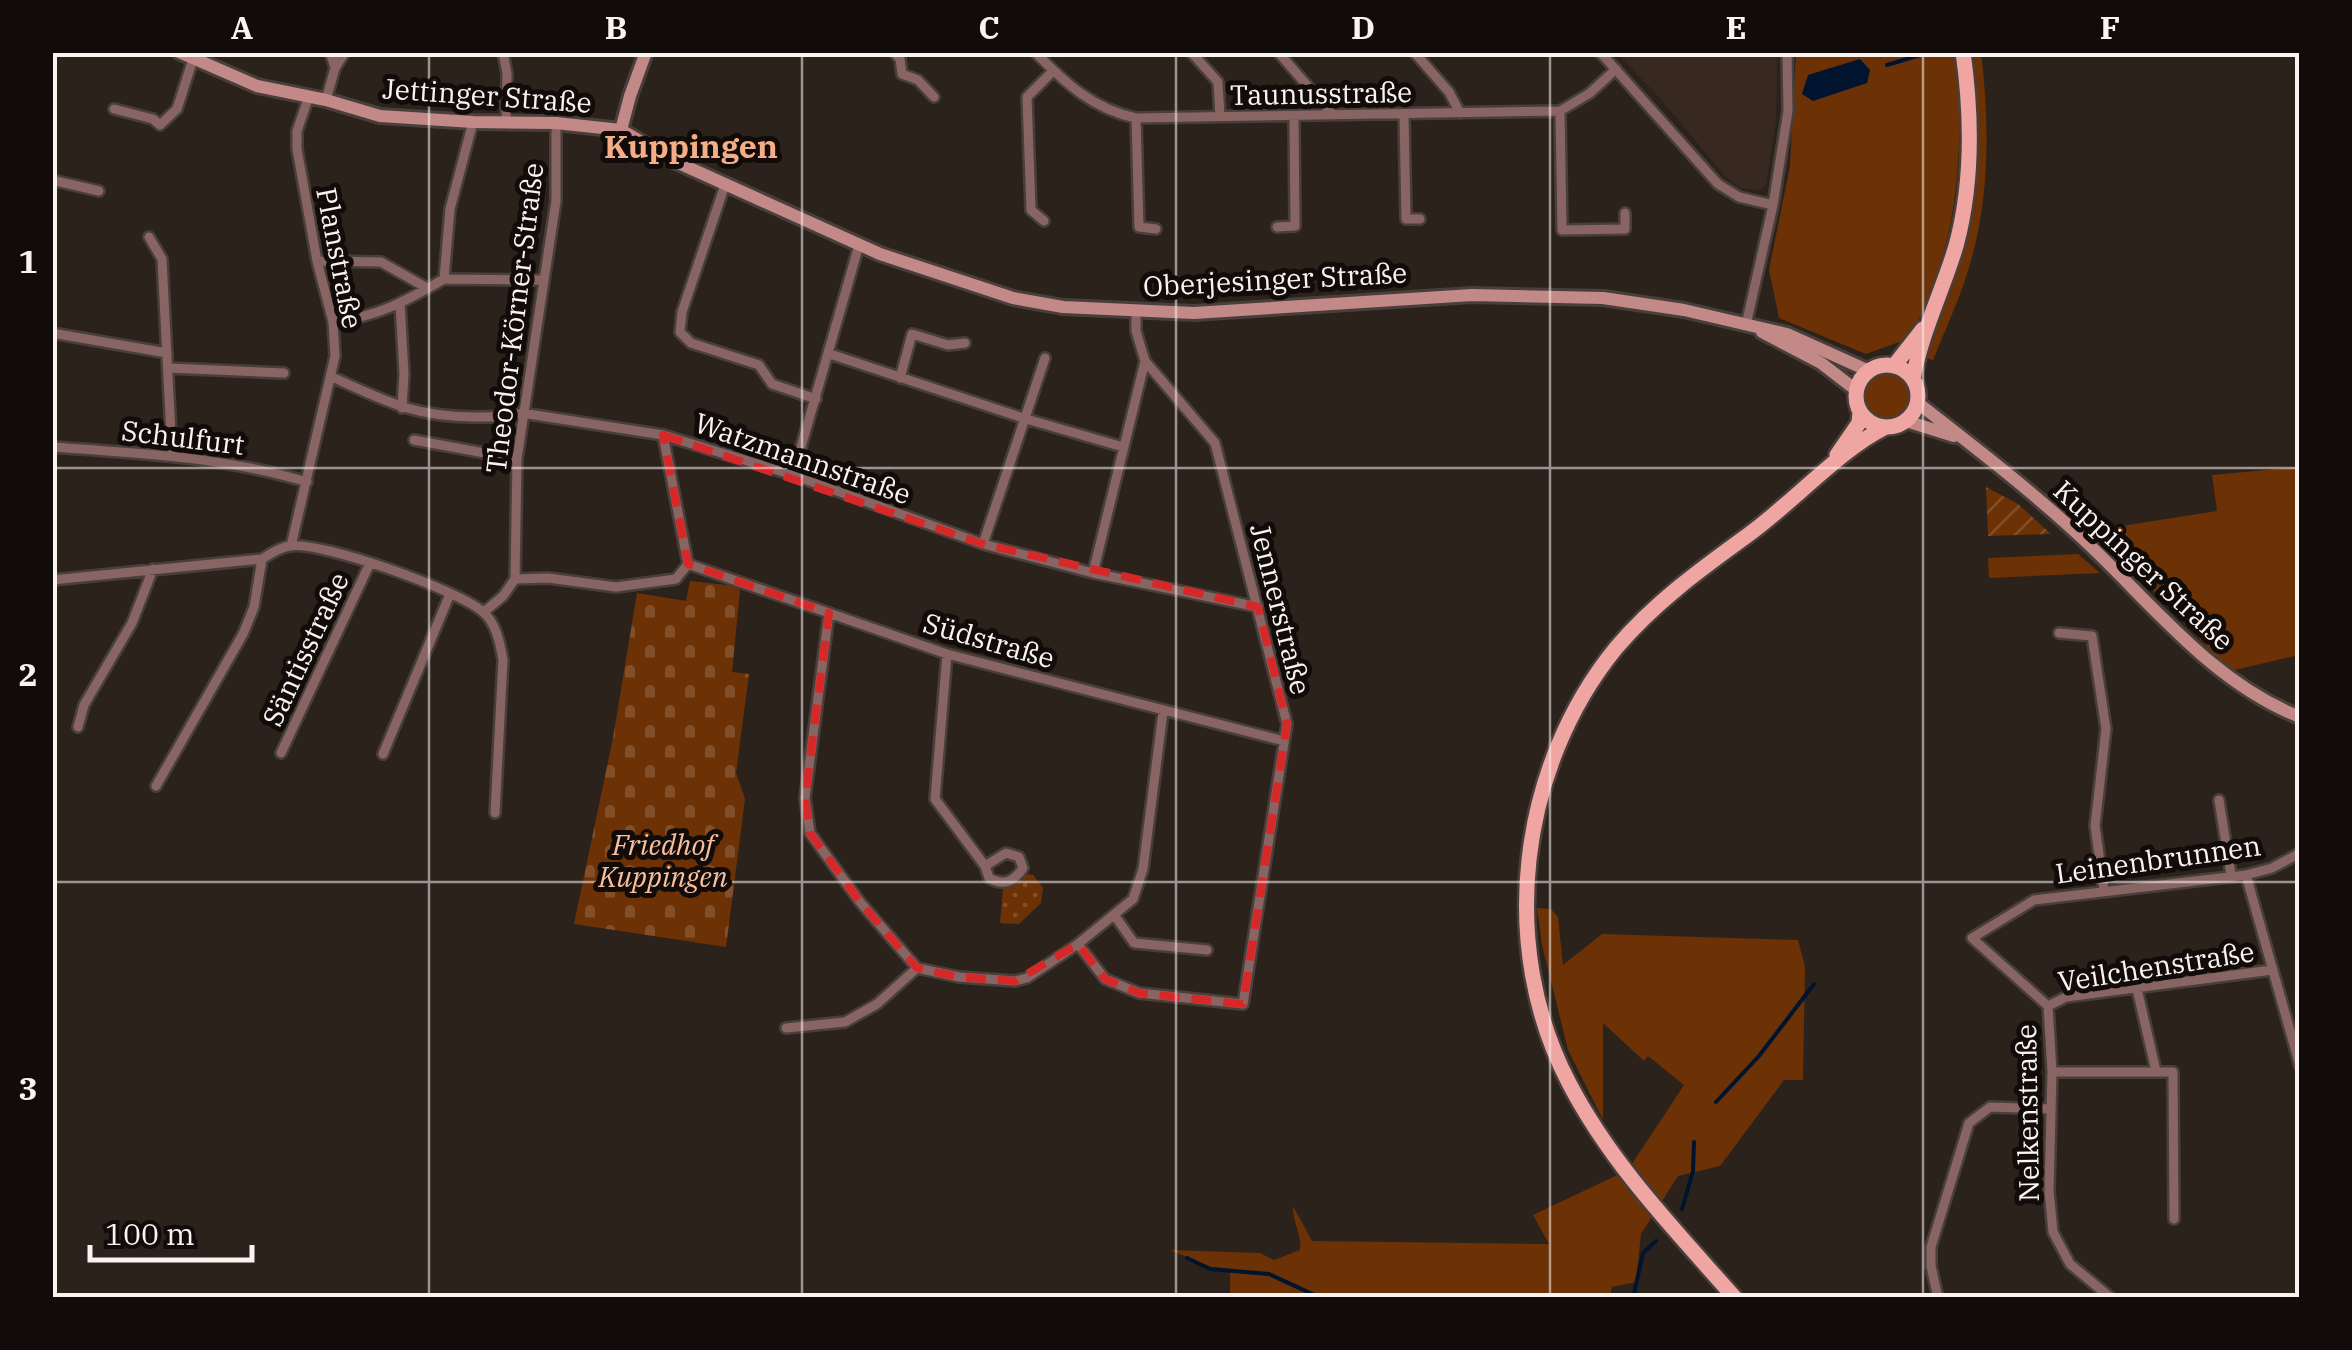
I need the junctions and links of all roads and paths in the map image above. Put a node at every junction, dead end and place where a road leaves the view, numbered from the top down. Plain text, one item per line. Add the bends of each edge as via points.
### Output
1 (179, 52) edge
2 (330, 52) edge
3 (345, 52) edge
4 (503, 52) edge
5 (646, 52) edge
6 (894, 52) edge
7 (1036, 52) edge
8 (1191, 52) edge
9 (1278, 52) edge
10 (1414, 52) edge
11 (1600, 52) edge
12 (1787, 52) edge
13 (1963, 52) edge
14 (194, 56) edge
15 (335, 68) junction
16 (1616, 69) junction
17 (1053, 71) junction
18 (309, 96) junction
19 (934, 96) dead end
20 (326, 100) junction
21 (114, 109) dead end
22 (1560, 111) junction
23 (1460, 113) junction
24 (1333, 115) junction
25 (1404, 115) junction
26 (1220, 117) junction
27 (1294, 117) junction
28 (1136, 118) junction
29 (472, 122) junction
30 (506, 123) junction
31 (556, 123) junction
32 (622, 130) junction
33 (52, 180) edge
34 (726, 185) junction
35 (98, 190) dead end
36 (1773, 204) junction
37 (1625, 213) dead end
38 (1420, 218) dead end
39 (1044, 221) dead end
40 (1278, 227) dead end
41 (1156, 228) dead end
42 (149, 237) dead end
43 (859, 245) junction
44 (317, 261) junction
45 (444, 279) junction
46 (542, 280) junction
47 (427, 288) junction
48 (400, 303) junction
49 (1136, 311) junction
50 (333, 322) junction
51 (1928, 322) junction
52 (1751, 326) junction
53 (52, 333) edge
54 (965, 343) dead end
55 (167, 353) junction
56 (830, 354) junction
57 (1044, 358) dead end
58 (1145, 361) junction
59 (1894, 366) junction
60 (168, 368) junction
61 (1869, 370) junction
62 (284, 372) dead end
63 (332, 377) junction
64 (900, 378) junction
65 (1913, 379) junction
66 (1856, 390) junction
67 (816, 399) junction
68 (1918, 402) junction
69 (402, 408) junction
70 (1860, 412) junction
71 (522, 413) junction
72 (1023, 418) junction
73 (1906, 421) junction
74 (1884, 428) junction
75 (664, 435) junction
76 (1962, 438) junction
77 (414, 440) dead end
78 (52, 447) edge
79 (1122, 447) junction
80 (172, 455) junction
81 (517, 459) junction
82 (1822, 474) junction
83 (793, 475) junction
84 (307, 482) junction
85 (983, 544) junction
86 (291, 546) junction
87 (262, 559) junction
88 (370, 563) junction
89 (688, 564) junction
90 (153, 569) junction
91 (1093, 573) junction
92 (515, 578) junction
93 (52, 580) edge
94 (450, 594) junction
95 (1258, 607) junction
96 (484, 612) junction
97 (829, 613) junction
98 (2060, 634) dead end
99 (947, 654) junction
100 (1163, 712) junction
101 (2300, 717) edge
102 (78, 726) dead end
103 (1284, 741) junction
104 (281, 754) dead end
105 (383, 754) dead end
106 (156, 786) dead end
107 (2219, 800) dead end
108 (495, 813) dead end
109 (2300, 853) edge
110 (984, 866) dead end
111 (2231, 875) junction
112 (2246, 875) junction
113 (2104, 890) junction
114 (1115, 916) junction
115 (1972, 938) joint
116 (1078, 944) junction
117 (1206, 950) dead end
118 (917, 968) junction
119 (2272, 970) junction
120 (2138, 988) junction
121 (2048, 1006) junction
122 (786, 1028) dead end
123 (2297, 1047) edge
124 (2300, 1066) edge
125 (2156, 1071) junction
126 (2052, 1072) junction
127 (2052, 1109) junction
128 (2174, 1219) dead end
129 (2094, 1286) junction
130 (1735, 1298) edge
131 (1938, 1298) edge
132 (2094, 1298) edge
133 (2111, 1298) edge

1 - 14 main road, Jettinger Straße
2 - 15 street
3 - 15 street
4 - 30 street
5 - 32 main road
6 - 19 street via 902,74
7 - 17 street, Taunusstraße
8 - 26 street via 1218,82
9 - 24 street
10 - 23 street
11 - 16 street
12 - 36 street via 1788,111
13 - 51 main road via 1966,188 1956,245
14 - 18 main road, Jettinger Straße via 257,86
14 - 21 street via 177,109 160,126
15 - 20 street
16 - 22 street
16 - 36 street via 1718,184 1739,197
17 - 28 street, Taunusstraße via 1110,112
17 - 39 street via 1027,96 1031,210
18 - 20 main road, Jettinger Straße
18 - 44 street, Planstraße via 297,148
20 - 29 main road, Jettinger Straße via 380,116
22 - 23 street, Taunusstraße
22 - 37 street via 1562,230 1625,229
23 - 25 street, Taunusstraße
24 - 25 street, Taunusstraße
24 - 27 street, Taunusstraße
25 - 38 street via 1406,219
26 - 27 street, Taunusstraße
26 - 28 street, Taunusstraße
27 - 40 street via 1295,226
28 - 41 street via 1139,227
29 - 30 main road, Jettinger Straße
29 - 45 street via 450,209
30 - 31 main road, Jettinger Straße
31 - 32 main road, Jettinger Straße
31 - 46 street, Theodor-Körner-Straße via 556,201
32 - 34 main road, Oberjesinger Straße
33 - 35 street
34 - 43 main road, Oberjesinger Straße
34 - 67 street via 680,332 690,343 759,365 772,384
36 - 52 street
42 - 55 street via 162,258
43 - 49 main road, Oberjesinger Straße via 1013,298
43 - 56 street
44 - 47 street via 381,262
44 - 50 street, Planstraße
45 - 46 street
45 - 47 street
46 - 71 street, Theodor-Körner-Straße
47 - 48 street
48 - 50 street via 364,319
48 - 69 street
49 - 52 main road, Oberjesinger Straße via 1558,295 1632,300
49 - 58 street, Jennerstraße
50 - 63 street, Planstraße
51 - 59 main road
51 - 65 main road
52 - 61 main road via 1787,334
52 - 66 main road
53 - 55 street
54 - 64 street via 912,334
55 - 60 street
56 - 64 street
56 - 67 street
57 - 72 street
58 - 79 street
58 - 95 street, Jennerstraße via 1214,444
59 - 61 main road
59 - 65 main road
60 - 62 street
60 - 80 street
61 - 66 main road
63 - 69 street, Watzmannstraße
63 - 84 street, Planstraße
64 - 72 street
65 - 68 main road
66 - 70 main road
67 - 83 street
68 - 73 main road
68 - 76 main road, Kuppinger Straße
69 - 71 street, Watzmannstraße via 437,416
70 - 74 main road
70 - 82 main road
71 - 75 street, Watzmannstraße
71 - 81 street, Theodor-Körner-Straße
72 - 79 street
72 - 85 street
73 - 74 main road
73 - 76 main road, Kuppinger Straße
74 - 82 main road
75 - 83 street, Watzmannstraße
75 - 89 street
76 - 101 main road, Kuppinger Straße via 2082,538 2211,664
77 - 81 street
78 - 80 street, Schulfurt
79 - 91 street
80 - 84 street, Schulfurt
81 - 92 street, Theodor-Körner-Straße
82 - 130 main road via 1676,589 1618,647 1584,694 1543,788 1527,886 1534,982 1566,1078 1594,1127
83 - 85 street, Watzmannstraße
84 - 86 street, Planstraße
85 - 91 street, Watzmannstraße
86 - 87 street
86 - 88 street
87 - 90 street
87 - 106 street via 243,634
88 - 94 street
88 - 104 street, Säntisstraße
89 - 92 street via 676,579 632,586
89 - 97 street, Südstraße
90 - 93 street
90 - 102 street
91 - 95 street, Watzmannstraße
92 - 96 street
94 - 96 street
94 - 105 street
95 - 103 street, Jennerstraße via 1288,724
96 - 108 street via 503,660
97 - 99 street, Südstraße
97 - 118 street via 805,798 810,834
98 - 113 street via 2092,636 2106,729 2095,826
99 - 100 street, Südstraße
99 - 110 street via 935,799
100 - 103 street, Südstraße
100 - 114 street via 1143,870 1133,899
103 - 116 street, Jennerstraße via 1242,1004 1140,993 1105,979
107 - 111 street
109 - 112 street, Leinenbrunnen
111 - 112 street, Leinenbrunnen
111 - 113 street, Leinenbrunnen
112 - 119 street
113 - 115 street, Leinenbrunnen via 2034,900
114 - 116 street
114 - 117 street via 1134,943
115 - 121 street, Nelkenstraße
116 - 118 street via 1014,981
118 - 122 street via 845,1022
119 - 120 street, Veilchenstraße
119 - 123 street
120 - 121 street, Veilchenstraße via 2066,996
120 - 125 street
121 - 126 street, Nelkenstraße
123 - 124 street
125 - 126 street
125 - 128 street via 2173,1072
126 - 127 street, Nelkenstraße
127 - 129 street, Nelkenstraße via 2053,1232 2070,1264
127 - 131 street via 1990,1108 1970,1123 1931,1248
129 - 132 street
129 - 133 street, Nelkenstraße

